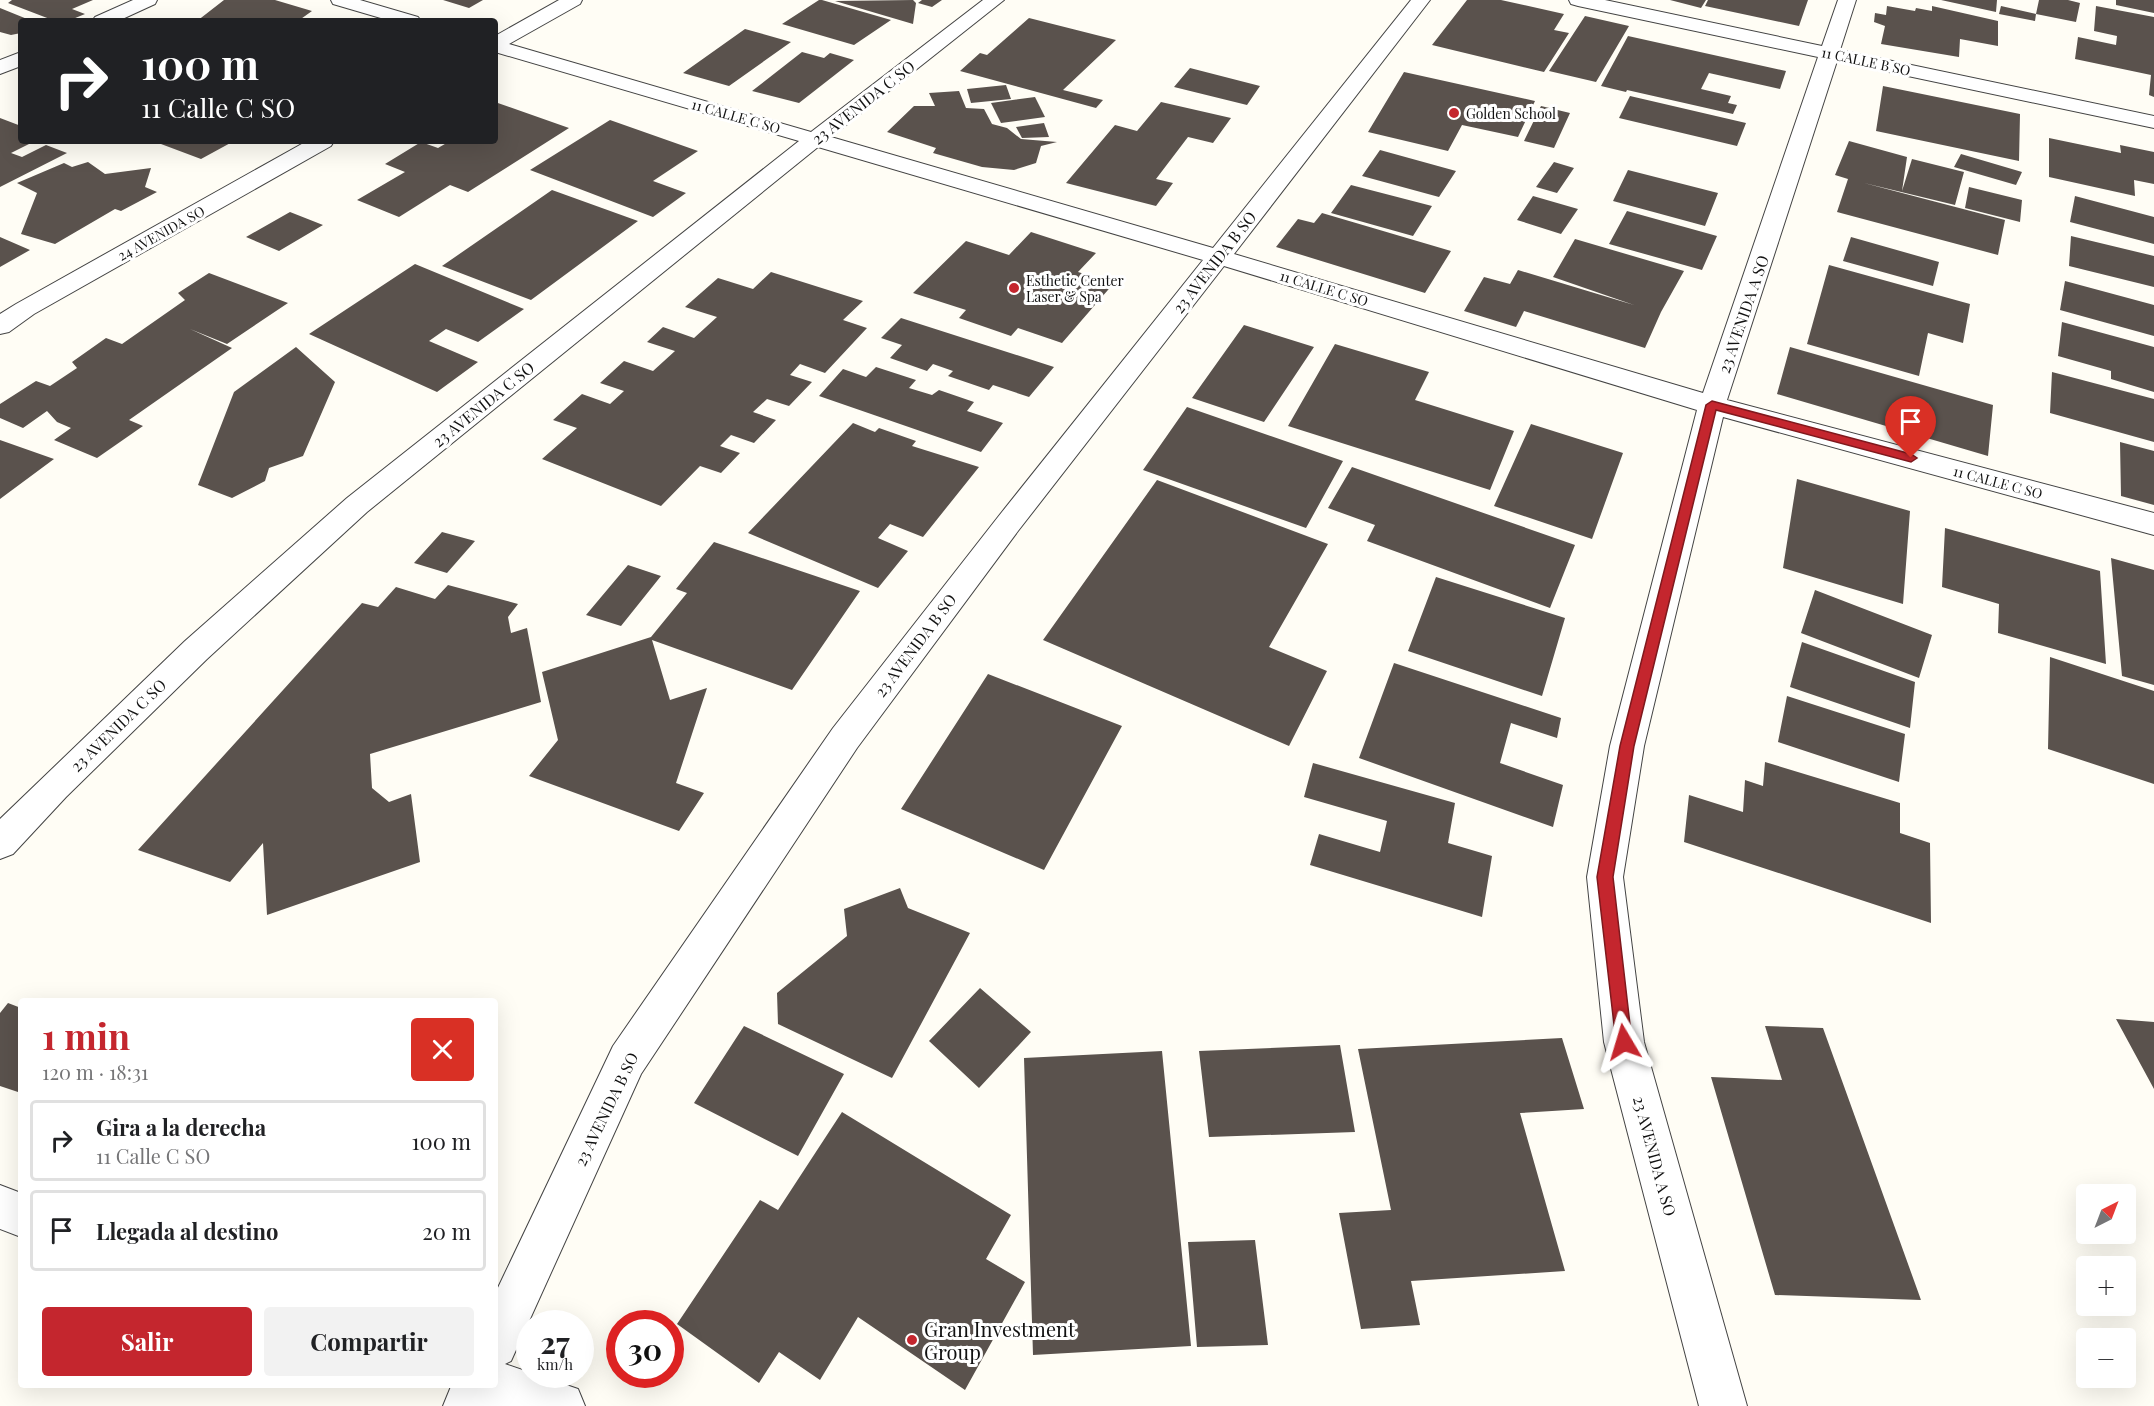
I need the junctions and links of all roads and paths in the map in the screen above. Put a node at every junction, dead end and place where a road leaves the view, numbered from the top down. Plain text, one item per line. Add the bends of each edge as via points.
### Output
1 (148, 0) edge
2 (340, 0) edge
3 (573, 0) edge
4 (995, 0) edge
5 (1420, 0) edge
6 (1578, 0) edge
7 (1847, 0) edge
8 (109, 18) edge
9 (401, 18) edge
10 (498, 43) edge
11 (498, 46) edge
12 (1831, 54) junction
13 (18, 59) edge
14 (0, 68) edge
15 (2154, 122) edge
16 (814, 139) junction
17 (318, 144) edge
18 (1218, 257) junction
19 (0, 326) edge
20 (1712, 405) junction
21 (2154, 524) edge
22 (0, 843) edge
23 (0, 1207) edge
24 (18, 1214) edge
25 (498, 1339) edge
26 (498, 1385) edge
27 (475, 1388) edge
28 (468, 1406) edge
29 (561, 1406) edge
30 (1723, 1406) edge

1 - 8 street
2 - 9 street
3 - 10 street
4 - 16 street, 23 AVENIDA C SO
5 - 18 street, 23 AVENIDA B SO
6 - 12 street, 11 CALLE B SO
7 - 12 street, 23 AVENIDA A SO
11 - 16 street, 11 CALLE C SO
12 - 15 street, 11 CALLE B SO
12 - 20 street, 23 AVENIDA A SO
13 - 14 street
16 - 18 street, 11 CALLE C SO
16 - 22 street, 23 AVENIDA C SO via 357,505 196,650
17 - 19 street, 24 AVENIDA SO
18 - 20 street, 11 CALLE C SO
18 - 25 street, 23 AVENIDA B SO via 845,738 627,1060
20 - 21 street, 11 CALLE C SO
20 - 30 street, 23 AVENIDA A SO via 1627,746 1605,877 1624,1042
23 - 24 street
26 - 29 street
27 - 28 street

